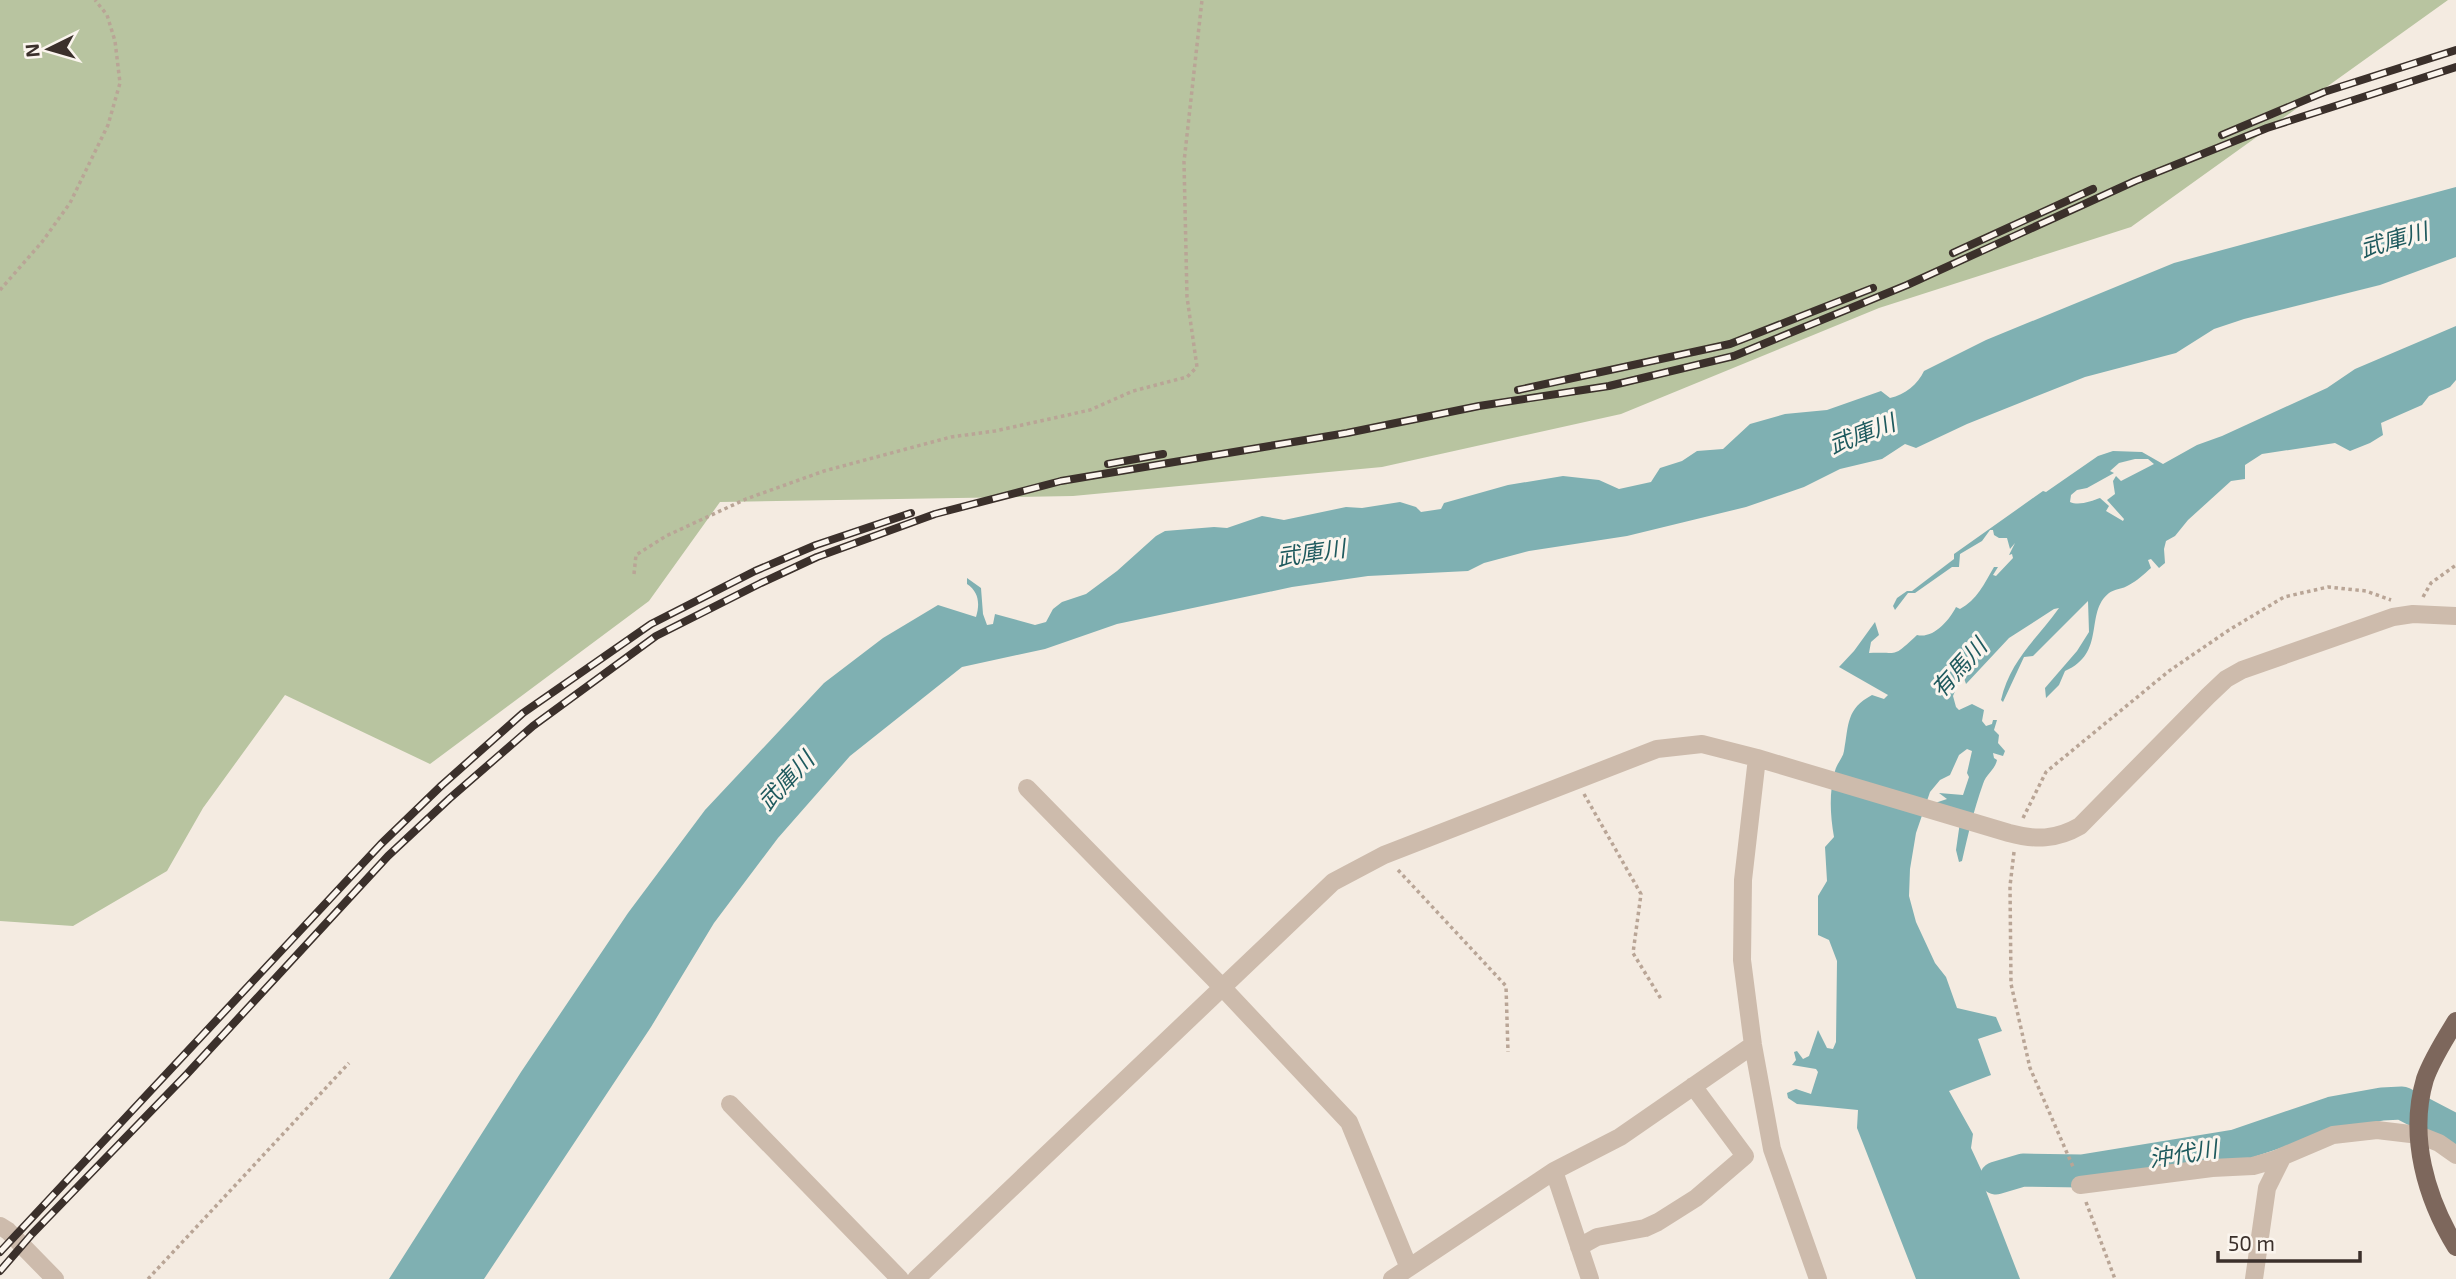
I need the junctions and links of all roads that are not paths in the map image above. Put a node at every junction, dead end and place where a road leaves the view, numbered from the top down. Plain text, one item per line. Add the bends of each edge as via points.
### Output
1 (2456, 616) edge
2 (1765, 761) junction
3 (1027, 788) dead end
4 (1222, 988) junction
5 (2456, 1021) edge
6 (1753, 1045) junction
7 (1693, 1086) junction
8 (730, 1104) dead end
9 (2419, 1132) junction
10 (2456, 1155) edge
11 (2283, 1156) junction
12 (1554, 1171) junction
13 (2079, 1182) road end
14 (0, 1226) edge
15 (1579, 1247) junction
16 (2456, 1247) edge
17 (1409, 1268) junction
18 (55, 1279) edge
19 (900, 1279) edge
20 (916, 1279) edge
21 (1392, 1279) edge
22 (1589, 1279) edge
23 (1818, 1279) edge
24 (2254, 1279) edge

1 - 2 street via 2413,614 2363,626 2242,670 2208,696 2080,827 2040,839 2009,834
2 - 4 street via 1702,744 1657,749 1384,855 1333,882
2 - 6 street via 1743,880 1742,960
3 - 4 street
4 - 17 street via 1349,1122
4 - 20 street
5 - 9 main road via 2425,1080
6 - 7 street
6 - 23 street via 1772,1149
7 - 12 street via 1620,1137
7 - 15 street via 1745,1156 1696,1198 1658,1222 1597,1237
8 - 19 street
9 - 10 street
9 - 11 street via 2333,1135
9 - 16 main road via 2428,1189
11 - 13 street via 2253,1166
11 - 24 street via 2267,1188
12 - 15 street
12 - 17 street
14 - 18 street
15 - 22 street
17 - 21 street

